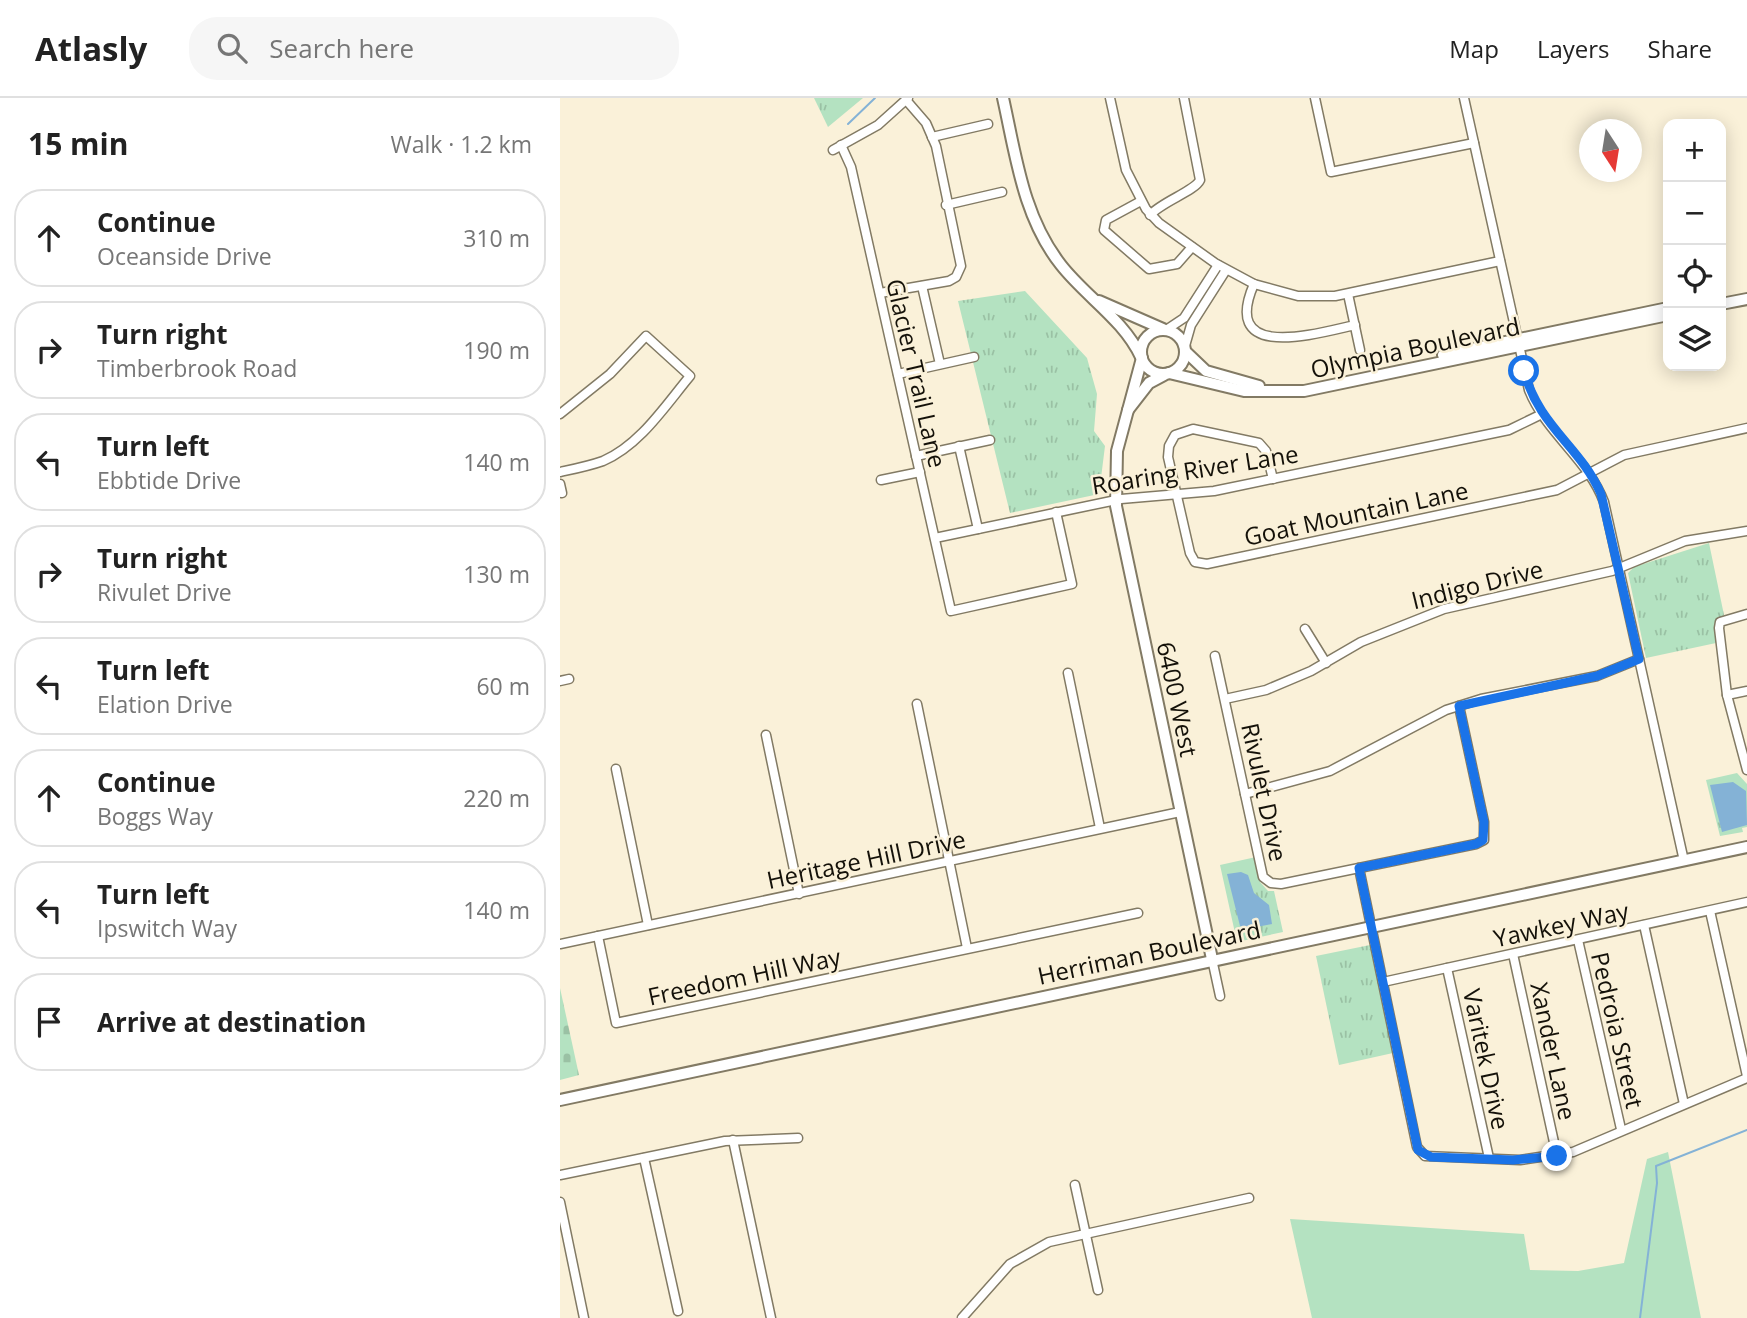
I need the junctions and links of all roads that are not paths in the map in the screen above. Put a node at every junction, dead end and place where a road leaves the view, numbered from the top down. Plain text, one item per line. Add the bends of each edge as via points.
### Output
1 (1003, 98) edge
2 (1110, 98) edge
3 (1184, 98) edge
4 (1315, 98) edge
5 (1464, 98) edge
6 (907, 99) edge
7 (988, 124) dead end
8 (932, 137) junction
9 (1474, 143) junction
10 (1002, 191) dead end
11 (1141, 201) junction
12 (946, 205) junction
13 (1150, 215) junction
14 (1192, 247) junction
15 (1500, 261) junction
16 (1222, 268) junction
17 (1254, 284) junction
18 (922, 286) junction
19 (1747, 291) edge
20 (880, 293) junction
21 (1348, 294) junction
22 (1726, 296) edge
23 (1747, 299) edge
24 (1099, 302) junction
25 (1726, 303) edge
26 (1663, 309) edge
27 (1663, 316) edge
28 (1355, 325) junction
29 (1166, 330) junction
30 (1518, 343) junction
31 (1185, 349) junction
32 (1360, 350) dead end
33 (974, 357) dead end
34 (1141, 358) junction
35 (940, 365) junction
36 (898, 374) junction
37 (1168, 374) junction
38 (1128, 410) junction
39 (560, 414) edge
40 (1542, 414) junction
41 (1747, 428) edge
42 (990, 440) dead end
43 (960, 446) junction
44 (916, 456) junction
45 (560, 472) edge
46 (920, 472) junction
47 (1590, 474) junction
48 (1273, 479) junction
49 (881, 480) dead end
50 (1178, 494) junction
51 (1116, 500) junction
52 (1056, 512) junction
53 (978, 529) junction
54 (1747, 531) edge
55 (935, 538) junction
56 (1619, 568) junction
57 (1747, 614) edge
58 (1305, 629) dead end
59 (1215, 656) dead end
60 (1639, 659) junction
61 (1326, 663) junction
62 (1068, 673) dead end
63 (1747, 691) edge
64 (1727, 695) junction
65 (1225, 699) junction
66 (917, 704) dead end
67 (1459, 706) junction
68 (766, 735) dead end
69 (616, 769) dead end
70 (1747, 770) edge
71 (1245, 794) junction
72 (1180, 812) junction
73 (1100, 828) junction
74 (1747, 847) edge
75 (1684, 860) junction
76 (950, 861) junction
77 (1359, 868) junction
78 (799, 894) junction
79 (1747, 902) edge
80 (1710, 911) junction
81 (1138, 913) dead end
82 (648, 925) junction
83 (1644, 925) junction
84 (1372, 928) junction
85 (598, 936) junction
86 (1578, 940) junction
87 (560, 944) edge
88 (967, 948) junction
89 (1513, 954) junction
90 (1212, 959) junction
91 (1447, 968) junction
92 (1383, 982) junction
93 (1220, 996) dead end
94 (1747, 1077) edge
95 (560, 1100) edge
96 (1684, 1104) junction
97 (1621, 1129) junction
98 (798, 1138) dead end
99 (733, 1140) junction
100 (1557, 1156) junction
101 (644, 1158) junction
102 (1489, 1158) junction
103 (560, 1175) edge
104 (1075, 1185) dead end
105 (1249, 1198) dead end
106 (560, 1202) edge
107 (1086, 1233) junction
108 (1098, 1290) dead end
109 (678, 1311) dead end
110 (584, 1318) edge
111 (771, 1318) edge
112 (962, 1318) edge

1 - 24 street via 1035,222 1060,264
2 - 11 street via 1126,170
3 - 13 street via 1200,180
4 - 9 street via 1331,172
5 - 9 street
6 - 8 street
6 - 20 street, Glacier Trail Lane via 878,125 837,148 850,164
7 - 8 street
8 - 12 street
9 - 15 street
10 - 12 street
11 - 13 street
11 - 14 street via 1105,220 1106,232 1149,269 1179,263
12 - 18 street via 961,266 949,281
13 - 14 street
14 - 16 street
15 - 21 street
15 - 30 street
16 - 17 street
16 - 29 street via 1184,319
16 - 31 street via 1191,325
17 - 21 street via 1298,296
17 - 28 street via 1245,310 1259,335 1299,337
18 - 20 street
18 - 35 street
19 - 22 street
20 - 36 street, Glacier Trail Lane
21 - 28 street
23 - 25 street
24 - 29 street
24 - 34 street via 1127,333
26 - 30 street, Olympia Boulevard
27 - 30 street, Olympia Boulevard
28 - 32 street
29 - 31 street via 1178,335
29 - 34 street via 1148,336
30 - 31 street, Olympia Boulevard via 1282,386 1220,377 1199,367
30 - 37 street, Olympia Boulevard via 1293,393 1244,391
30 - 40 street via 1529,390
31 - 37 street via 1182,364
33 - 35 street
34 - 37 street via 1149,369
34 - 38 street, 6400 West
35 - 36 street
36 - 44 street, Glacier Trail Lane
37 - 38 street, 6400 West via 1150,382
38 - 51 street, 6400 West via 1117,451
39 - 45 street via 610,374 646,336 690,376 620,451
40 - 47 street
40 - 48 street, Roaring River Lane via 1514,428
41 - 47 street, Goat Mountain Lane via 1633,453
42 - 43 street
43 - 44 street
43 - 53 street
44 - 46 street, Glacier Trail Lane
46 - 49 street
46 - 55 street, Glacier Trail Lane
47 - 50 street, Goat Mountain Lane via 1558,490 1204,565 1191,557
47 - 56 street via 1604,502
48 - 50 street, Roaring River Lane
48 - 50 street, Goat Mountain Lane via 1261,444 1185,429 1175,435 1168,450
50 - 51 street, Roaring River Lane
51 - 52 street, Roaring River Lane
51 - 72 street, 6400 West
52 - 53 street, Roaring River Lane
52 - 55 street, Glacier Trail Lane via 1072,584 951,611
53 - 55 street, Roaring River Lane
54 - 56 street, Indigo Drive via 1685,541
56 - 60 street
56 - 61 street, Indigo Drive via 1444,609 1408,621
57 - 64 street via 1720,622
58 - 61 street
59 - 65 street, Rivulet Drive
60 - 67 street via 1597,676
60 - 75 street
61 - 65 street, Indigo Drive via 1266,690
62 - 73 street
63 - 64 street
64 - 70 street
65 - 71 street, Rivulet Drive
66 - 76 street
67 - 71 street via 1330,771
67 - 77 street, Rivulet Drive via 1484,822 1483,840
68 - 78 street
69 - 82 street
71 - 77 street, Rivulet Drive via 1264,877 1270,883
72 - 73 street, Heritage Hill Drive
72 - 90 street, 6400 West
73 - 76 street, Heritage Hill Drive
74 - 75 street, Herriman Boulevard
75 - 84 street, Herriman Boulevard
76 - 78 street, Heritage Hill Drive
76 - 88 street
77 - 84 street
78 - 82 street, Heritage Hill Drive
79 - 80 street, Yawkey Way
80 - 83 street, Yawkey Way
80 - 94 street
81 - 88 street
82 - 85 street, Heritage Hill Drive
83 - 86 street, Yawkey Way
83 - 96 street
84 - 90 street, Herriman Boulevard
84 - 92 street
85 - 87 street, Heritage Hill Drive
85 - 88 street, Freedom Hill Way via 616,1023
86 - 89 street, Yawkey Way
86 - 97 street, Pedroia Street
89 - 91 street, Yawkey Way
89 - 100 street, Xander Lane
90 - 93 street, 6400 West
90 - 95 street, Herriman Boulevard
91 - 92 street, Yawkey Way
91 - 102 street, Varitek Drive
92 - 102 street via 1417,1147 1428,1157
94 - 96 street
96 - 97 street
97 - 100 street via 1588,1148
98 - 99 street
99 - 101 street
99 - 111 street
100 - 102 street
101 - 103 street
101 - 109 street
104 - 107 street
105 - 107 street
106 - 110 street
107 - 108 street
107 - 112 street via 1049,1242 1010,1264

